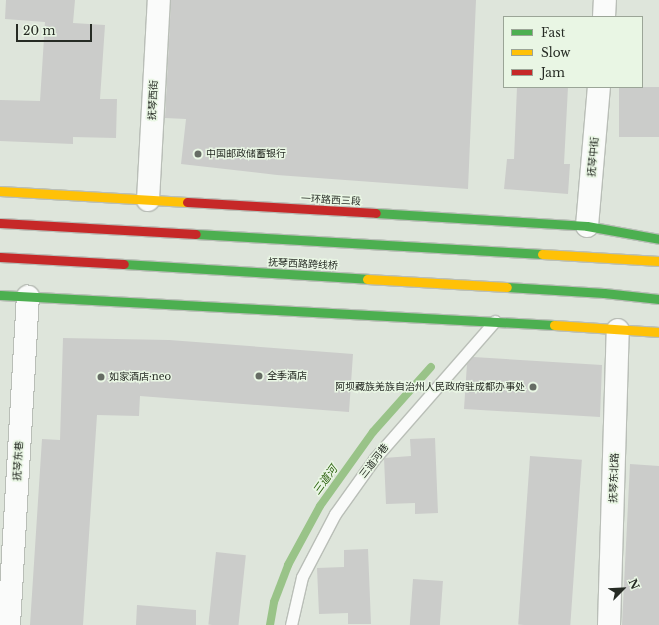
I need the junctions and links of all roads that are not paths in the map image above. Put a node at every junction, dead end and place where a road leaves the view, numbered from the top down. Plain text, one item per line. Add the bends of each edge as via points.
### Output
1 (159, 0) edge
2 (605, 0) edge
3 (604, 16) edge
4 (598, 88) edge
5 (0, 191) edge
6 (148, 200) junction
7 (0, 223) edge
8 (587, 226) junction
9 (659, 239) edge
10 (0, 257) edge
11 (659, 261) edge
12 (0, 295) edge
13 (28, 297) junction
14 (659, 299) edge
15 (495, 321) junction
16 (618, 330) junction
17 (659, 332) edge
18 (9, 625) edge
19 (291, 625) edge
20 (609, 625) edge

1 - 6 street, 抚琴西街
2 - 3 street
4 - 8 street, 抚琴中街
5 - 6 main road, 一环路西三段
6 - 8 main road, 一环路西三段
7 - 11 main road
8 - 9 main road, 一环路西三段
10 - 14 main road, 抚琴西路跨线桥 via 604,293
12 - 13 main road
13 - 15 main road
13 - 18 street, 抚琴东巷
15 - 16 main road
15 - 19 lane, 三道河巷 via 375,458 335,514 302,577
16 - 17 main road
16 - 20 street, 抚琴东北路

